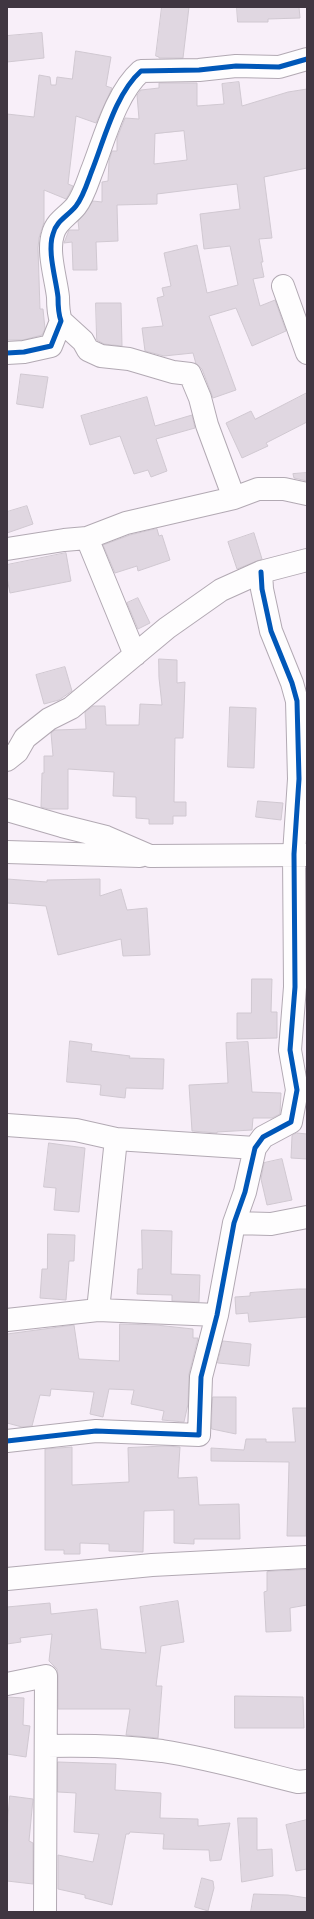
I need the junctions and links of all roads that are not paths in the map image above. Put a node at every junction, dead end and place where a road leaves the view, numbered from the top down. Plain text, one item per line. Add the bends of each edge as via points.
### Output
1 (307, 59) edge
2 (283, 286) dead end
3 (60, 321) junction
4 (7, 353) edge
5 (307, 353) edge
6 (307, 494) edge
7 (234, 498) junction
8 (87, 538) junction
9 (7, 548) edge
10 (307, 560) edge
11 (261, 572) junction
12 (135, 655) junction
13 (7, 760) edge
14 (7, 810) edge
15 (7, 852) edge
16 (301, 855) edge
17 (150, 856) junction
18 (7, 1125) edge
19 (116, 1139) junction
20 (255, 1148) junction
21 (307, 1217) edge
22 (234, 1223) junction
23 (98, 1310) junction
24 (217, 1315) junction
25 (7, 1320) edge
26 (7, 1441) edge
27 (307, 1557) edge
28 (7, 1579) edge
29 (7, 1684) edge
30 (46, 1746) junction
31 (307, 1781) edge
32 (45, 1912) edge

1 - 3 street via 279,67 236,66 199,70 142,71 133,78 117,106 76,206 60,221 52,234
2 - 5 street
3 - 4 street via 50,346
3 - 7 street via 83,341 88,350 101,356 129,359 173,372 190,374
6 - 7 street via 284,489 258,489
7 - 8 street via 126,523
8 - 9 street
8 - 12 street
10 - 11 street
11 - 12 street via 221,590 189,611
11 - 16 street via 271,631 297,701
12 - 13 street via 71,708 49,719 25,738 17,752
14 - 17 street via 106,837
15 - 17 street
16 - 17 street
16 - 20 street via 290,1050 298,1090 291,1122 263,1137
18 - 19 street via 76,1130
19 - 20 street
19 - 23 street
20 - 22 street via 245,1192
21 - 22 street via 271,1224
22 - 24 street
23 - 24 street
23 - 25 street
24 - 26 street via 201,1377 199,1435 96,1431
27 - 28 street via 152,1566
29 - 30 street via 46,1676
30 - 31 street via 97,1745 162,1751 298,1782
30 - 32 street

